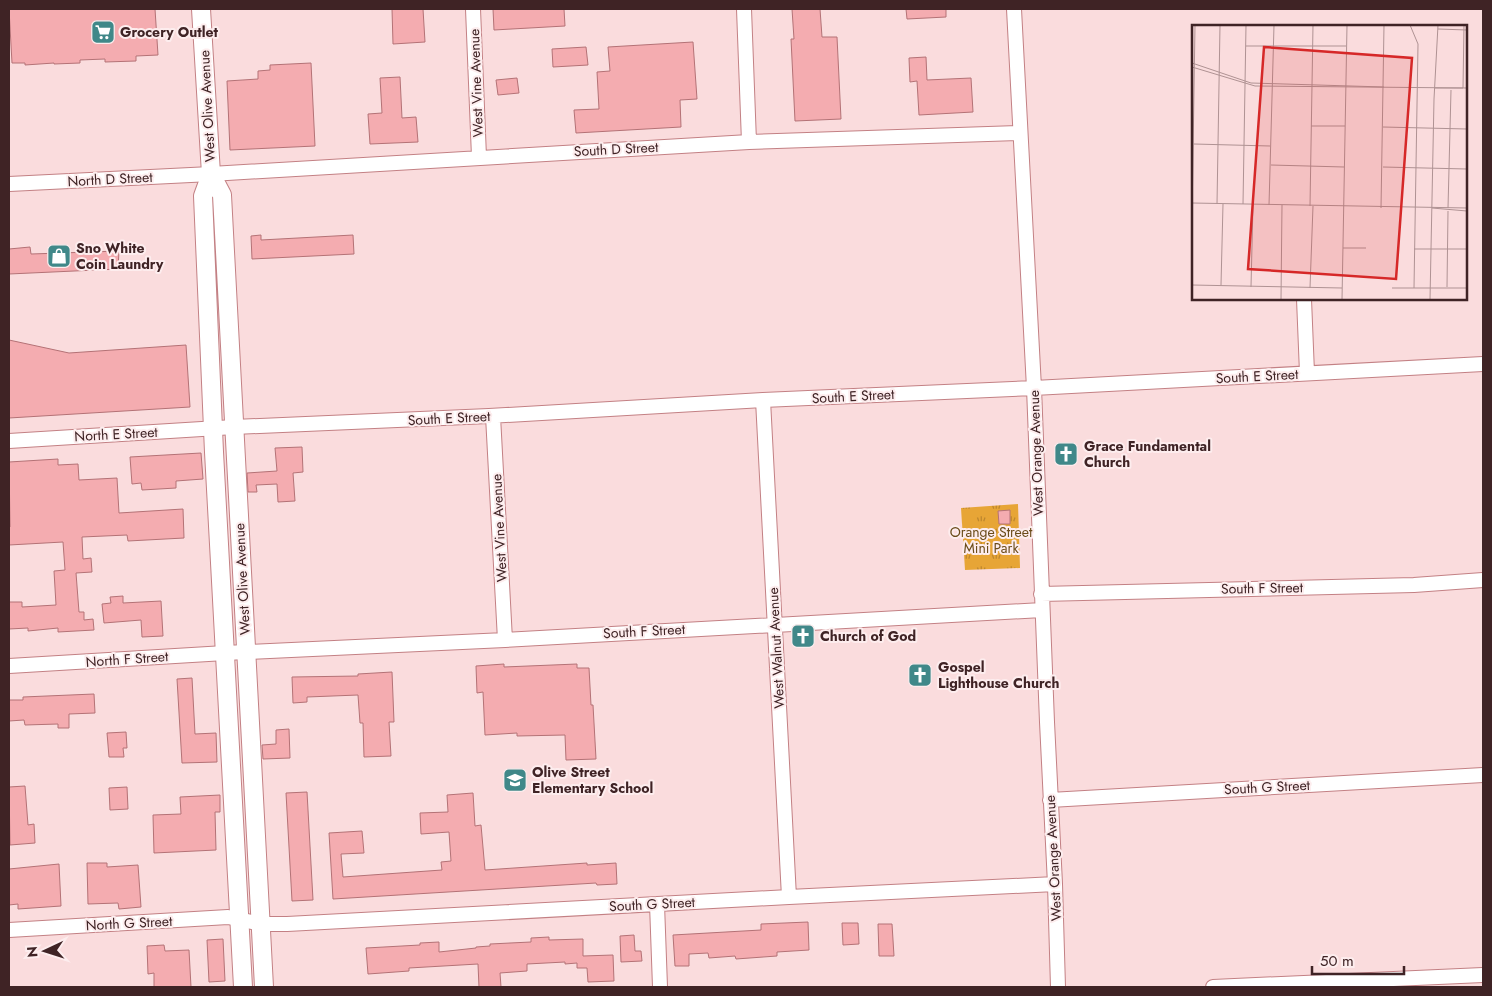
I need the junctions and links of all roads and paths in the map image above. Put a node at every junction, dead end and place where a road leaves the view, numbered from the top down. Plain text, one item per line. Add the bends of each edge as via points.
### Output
1 (201, 9) edge
2 (473, 9) edge
3 (744, 9) edge
4 (1014, 9) edge
5 (1020, 133) junction
6 (750, 142) junction
7 (479, 157) junction
8 (211, 174) junction
9 (9, 184) edge
10 (1304, 300) edge
11 (1483, 364) edge
12 (1307, 373) junction
13 (1034, 388) junction
14 (763, 400) junction
15 (493, 416) junction
16 (223, 428) junction
17 (9, 441) edge
18 (1483, 580) edge
19 (1041, 594) junction
20 (1042, 610) junction
21 (775, 624) junction
22 (505, 640) junction
23 (246, 651) junction
24 (225, 652) junction
25 (9, 666) edge
26 (231, 766) junction
27 (1483, 775) edge
28 (1050, 800) junction
29 (256, 822) junction
30 (1056, 884) junction
31 (789, 897) junction
32 (657, 904) junction
33 (250, 922) junction
34 (9, 930) edge
35 (1483, 975) edge
36 (243, 987) edge
37 (264, 987) edge
38 (660, 987) edge
39 (1058, 987) edge
40 (1213, 987) edge

1 - 8 main road, West Olive Avenue
2 - 7 street, West Vine Avenue
3 - 6 street
4 - 5 street, West Orange Avenue
5 - 6 street, South D Street
5 - 13 street, West Orange Avenue
6 - 7 street, South D Street
7 - 8 street, South D Street
8 - 9 street, North D Street
8 - 16 main road, West Olive Avenue via 202,196
10 - 12 street
11 - 12 street, South E Street
12 - 13 street, South E Street
13 - 14 street, South E Street
13 - 19 street, West Orange Avenue
14 - 15 street, South E Street
14 - 21 street, West Walnut Avenue
15 - 16 street, South E Street
15 - 22 street, West Vine Avenue
16 - 17 street, North E Street
16 - 23 main road, West Olive Avenue
16 - 24 main road, West Olive Avenue
18 - 19 street, South F Street via 1414,585
19 - 20 street, West Orange Avenue
20 - 21 street, South F Street
20 - 28 street, West Orange Avenue
21 - 22 street, South F Street
21 - 31 street, West Walnut Avenue
22 - 23 street, South F Street
23 - 24 street, North F Street
23 - 29 main road, West Olive Avenue
24 - 25 street, North F Street
24 - 26 main road, West Olive Avenue
26 - 29 main road via 241,770 243,797
26 - 33 main road, West Olive Avenue
27 - 28 street, South G Street
28 - 30 street, West Orange Avenue
29 - 33 main road, West Olive Avenue
30 - 31 street, South G Street
30 - 39 street, West Orange Avenue
31 - 32 street, South G Street
32 - 33 street, South G Street
32 - 38 street
33 - 34 street, North G Street via 228,917
33 - 36 main road, West Olive Avenue
33 - 37 main road, West Olive Avenue
35 - 40 street

